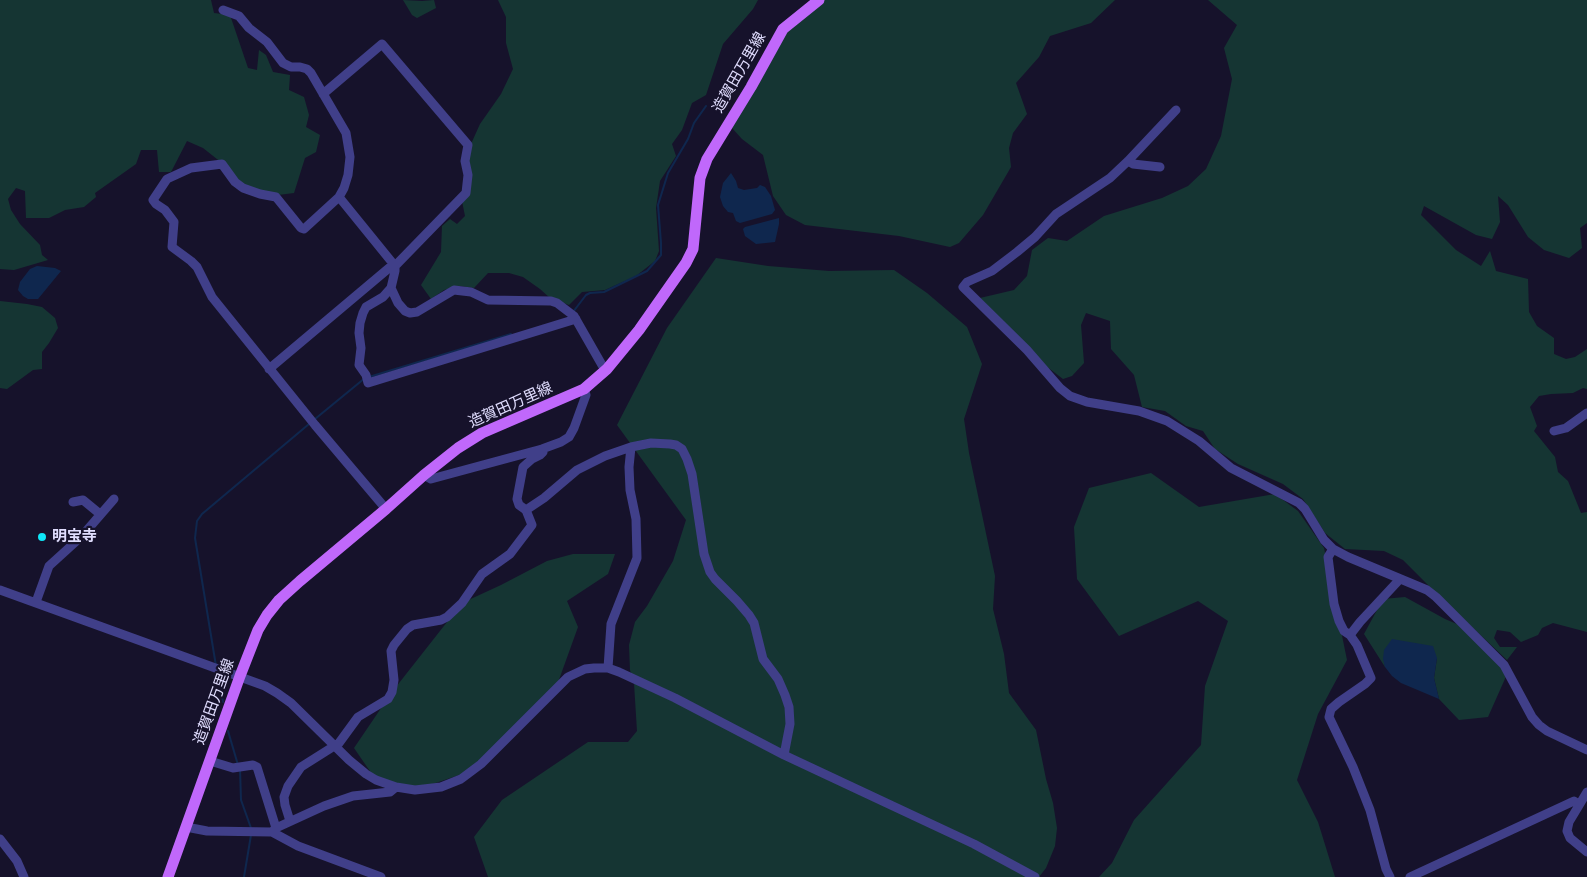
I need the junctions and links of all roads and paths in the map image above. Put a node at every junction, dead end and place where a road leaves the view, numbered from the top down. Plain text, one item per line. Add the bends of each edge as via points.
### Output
1 (819, 0) edge
2 (223, 10) dead end
3 (323, 94) junction
4 (1176, 110) dead end
5 (1128, 162) junction
6 (1160, 166) dead end
7 (339, 197) junction
8 (395, 266) junction
9 (391, 288) junction
10 (576, 319) junction
11 (269, 369) junction
12 (607, 369) junction
13 (584, 389) junction
14 (1587, 413) edge
15 (1554, 431) dead end
16 (631, 447) junction
17 (542, 449) junction
18 (424, 475) junction
19 (114, 499) dead end
20 (73, 502) dead end
21 (386, 509) junction
22 (526, 510) junction
23 (100, 514) junction
24 (1333, 549) junction
25 (1400, 579) junction
26 (0, 590) edge
27 (36, 602) junction
28 (1350, 635) junction
29 (608, 668) junction
30 (240, 676) junction
31 (334, 746) junction
32 (1587, 750) edge
33 (784, 755) junction
34 (210, 761) junction
35 (396, 787) junction
36 (1587, 792) edge
37 (1579, 804) junction
38 (290, 821) junction
39 (186, 827) junction
40 (274, 830) junction
41 (0, 839) edge
42 (1587, 852) edge
43 (24, 877) edge
44 (168, 877) edge
45 (381, 877) edge
46 (1035, 877) edge
47 (1390, 877) edge
48 (1410, 877) edge

1 - 12 main road, 造賀田万里線 via 783,29 707,159 700,178 693,249 639,330
2 - 3 street via 239,16 287,66 300,67 311,73
3 - 7 street via 346,132 348,144 348,175
3 - 8 street via 382,44 468,145 466,193
4 - 5 street
5 - 6 street
5 - 24 street via 1056,214 1022,249 992,271 963,286 1070,396 1139,411 1168,421 1199,441 1231,468 1299,503
7 - 8 street
7 - 11 street via 301,228 276,197 243,188 222,164 191,168 167,179 153,200 174,222 172,247 197,267 212,297
8 - 9 street
8 - 11 street
9 - 10 street via 398,303 410,313 454,290 471,292 488,300 551,301 567,309
9 - 10 street via 366,307 360,323 359,365 368,383
10 - 12 street via 602,366
11 - 21 street
12 - 13 main road, 造賀田万里線
13 - 17 street via 586,395 568,437
13 - 18 main road, 造賀田万里線 via 482,433
14 - 15 street via 1566,428
16 - 22 street via 577,470
16 - 29 street via 630,490 636,519 637,558 611,624
16 - 33 street via 651,443 676,445 687,459 710,572 754,623 763,659 778,679 789,707 790,724
17 - 18 street via 431,479
17 - 22 street via 543,452 523,467 521,473 517,499
18 - 21 main road, 造賀田万里線
19 - 23 street
20 - 23 street via 83,500
21 - 30 main road, 造賀田万里線 via 279,600 258,630
22 - 31 street via 532,525 510,554 482,574 462,603 441,620 407,629 391,651 392,692 358,717
23 - 27 street via 82,536 49,566
24 - 25 street
24 - 28 street via 1328,557 1334,604 1344,631
25 - 28 street
25 - 32 street via 1436,596 1504,664 1539,725
26 - 27 street
27 - 30 street
28 - 47 street via 1371,678 1338,702 1329,717 1370,810
29 - 33 street via 675,698
29 - 35 street via 585,669 568,677 461,779 424,790
30 - 31 street via 277,693
30 - 34 main road, 造賀田万里線
31 - 35 street via 366,774
31 - 38 street via 301,767 293,776 284,797
33 - 46 street via 974,844
34 - 39 main road, 造賀田万里線
34 - 40 street via 257,767
35 - 38 street via 390,792 338,801
36 - 37 street
37 - 42 street via 1567,831 1570,838
37 - 48 street via 1574,801
38 - 40 street
39 - 40 street via 207,831
39 - 44 main road, 造賀田万里線
40 - 45 street via 298,846
41 - 43 street via 17,861

